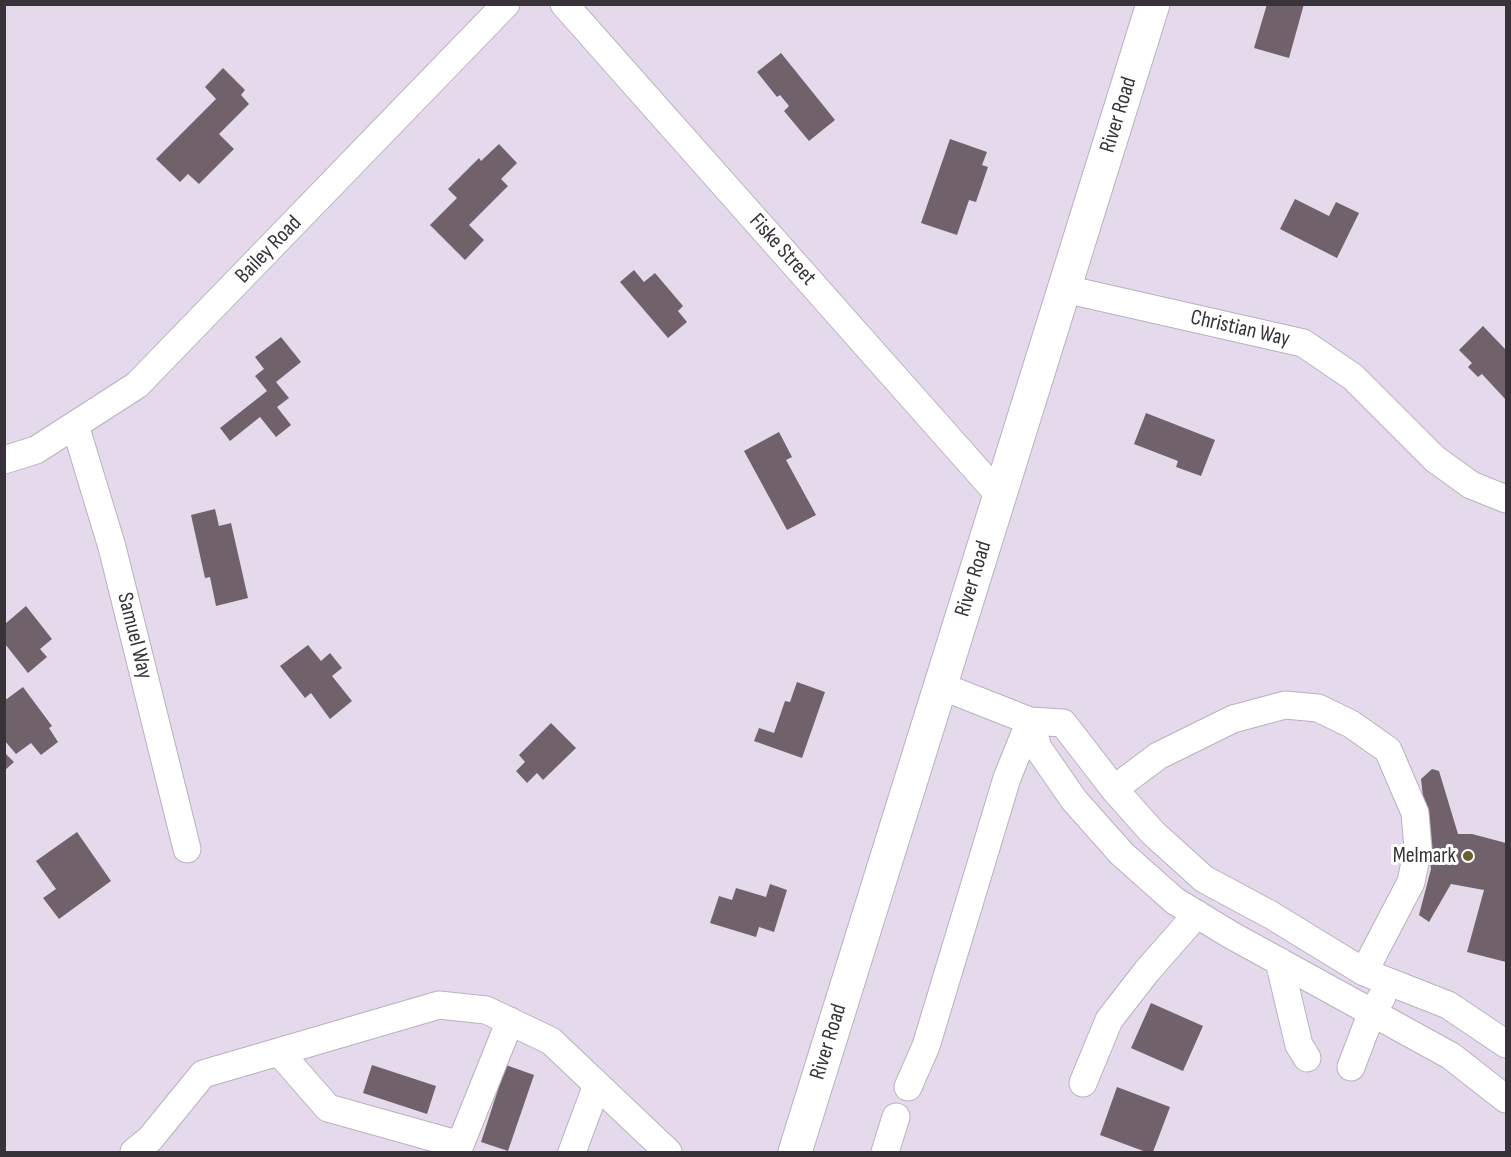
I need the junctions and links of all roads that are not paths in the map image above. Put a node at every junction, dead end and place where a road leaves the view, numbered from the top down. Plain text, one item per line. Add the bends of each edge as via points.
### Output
1 (506, 4) edge
2 (564, 4) edge
3 (1154, 4) edge
4 (1065, 289) junction
5 (75, 425) junction
6 (4, 460) edge
7 (1000, 496) junction
8 (1506, 499) edge
9 (941, 686) junction
10 (1030, 721) junction
11 (1114, 789) junction
12 (187, 849) dead end
13 (1197, 914) junction
14 (1279, 961) junction
15 (1364, 972) junction
16 (1391, 983) junction
17 (1372, 1012) junction
18 (510, 1021) junction
19 (1506, 1044) edge
20 (279, 1052) junction
21 (1307, 1058) dead end
22 (1351, 1066) dead end
23 (1083, 1083) dead end
24 (597, 1085) junction
25 (908, 1087) dead end
26 (1506, 1099) edge
27 (896, 1117) dead end
28 (134, 1152) edge
29 (572, 1152) edge
30 (668, 1152) edge
31 (795, 1152) edge
32 (885, 1152) edge

1 - 5 street, Bailey Road via 137,385
2 - 7 street, Fiske Street
3 - 4 main road, River Road
4 - 7 main road, River Road
4 - 8 street, Christian Way via 1303,343 1353,377 1435,459 1471,485
5 - 6 street, Bailey Road via 36,450
5 - 12 street, Samuel Way via 112,547
7 - 9 main road, River Road
9 - 10 street
9 - 31 main road, River Road
10 - 11 street via 1063,723
10 - 13 street via 1038,748 1074,800 1122,854 1175,901
10 - 25 street via 1007,778 926,1046
11 - 15 street via 1204,879
11 - 15 street via 1158,756 1233,718 1285,705 1318,708 1351,724 1388,750 1415,813 1418,848 1411,882
13 - 14 street
13 - 23 street via 1109,1020
14 - 17 street
14 - 21 street via 1299,1045
15 - 16 street
16 - 17 street
16 - 19 street via 1448,1005
17 - 22 street
17 - 26 street via 1451,1056
18 - 20 street via 486,1010 439,1005
18 - 20 street via 459,1145 328,1108
18 - 24 street via 551,1041
20 - 28 street via 203,1074 150,1139
24 - 29 street
24 - 30 street
27 - 32 street

